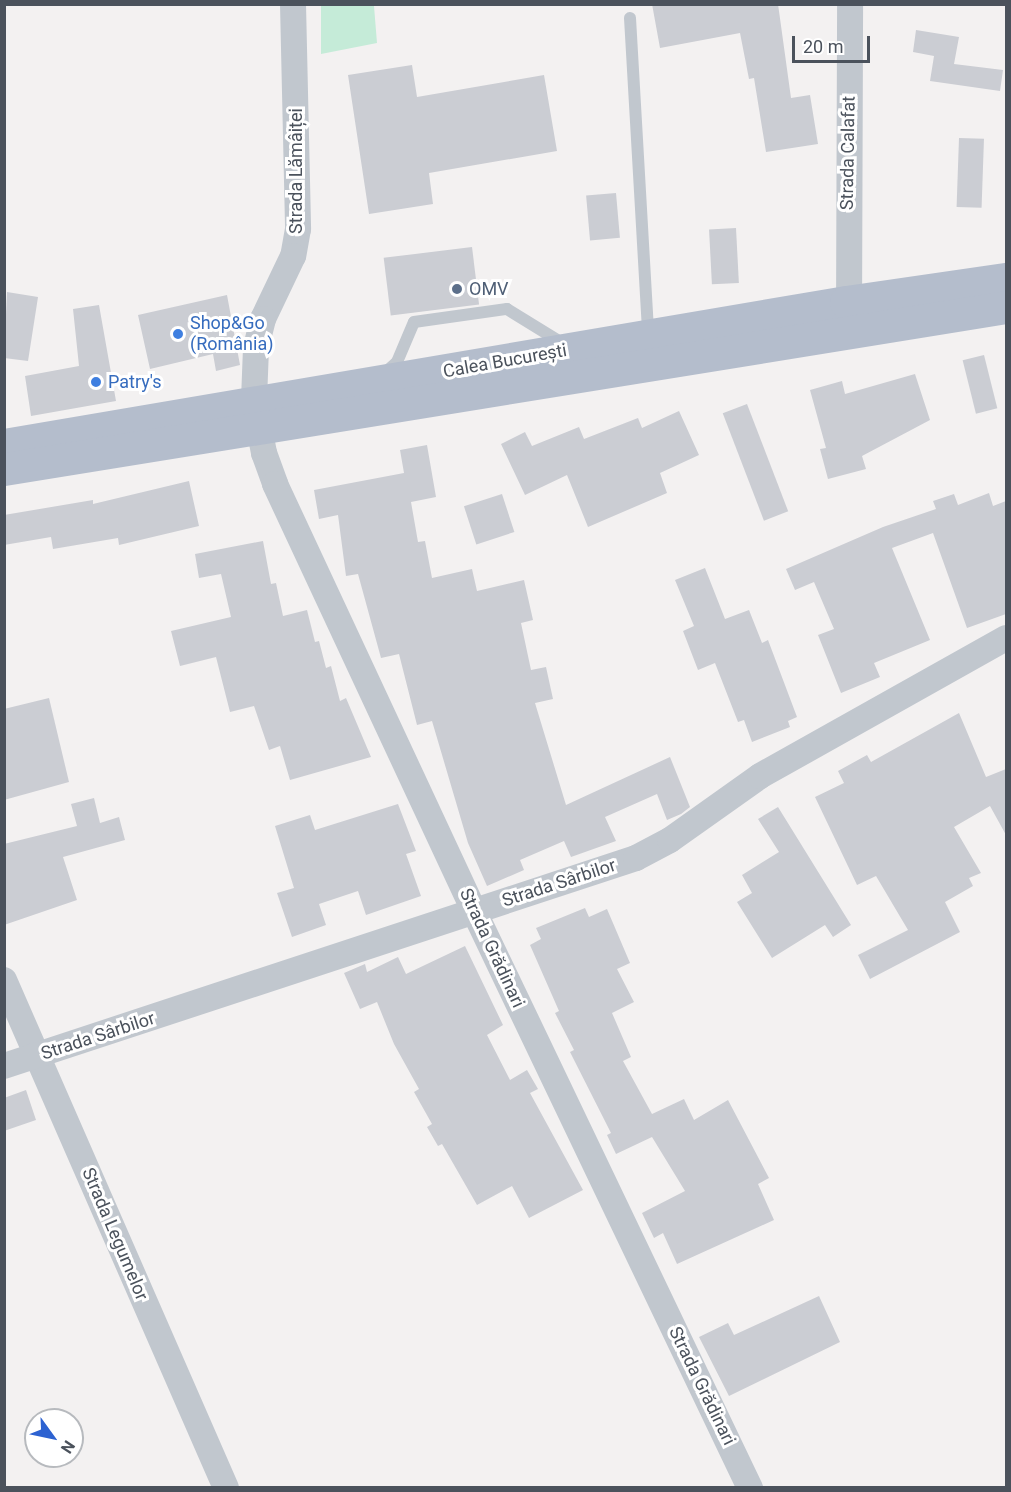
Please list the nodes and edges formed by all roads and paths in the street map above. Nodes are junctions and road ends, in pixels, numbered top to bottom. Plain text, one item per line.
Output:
1 (293, 4) edge
2 (850, 4) edge
3 (630, 18) dead end
4 (1006, 279) edge
5 (1006, 307) edge
6 (848, 316) junction
7 (648, 335) junction
8 (591, 345) junction
9 (375, 384) junction
10 (256, 413) junction
11 (4, 445) edge
12 (4, 469) edge
13 (1006, 638) edge
14 (474, 911) junction
15 (4, 980) edge
16 (40, 1055) junction
17 (4, 1066) edge
18 (226, 1488) edge
19 (750, 1488) edge

1 - 10 street, Strada Lămâiței
2 - 6 street, Strada Calafat
3 - 7 lane
4 - 6 main road, Calea București
5 - 6 main road, Calea București
6 - 7 main road, Calea București
6 - 10 main road, Calea București
7 - 8 main road, Calea București
8 - 9 main road, Calea București
8 - 9 lane
9 - 10 main road, Calea București
10 - 11 main road, Calea București
10 - 12 main road, Calea București
10 - 14 street, Strada Grădinari
13 - 14 street, Strada Sârbilor
14 - 16 street, Strada Sârbilor
14 - 19 street, Strada Grădinari
15 - 16 street, Strada Legumelor
16 - 17 street, Strada Sârbilor
16 - 18 street, Strada Legumelor

